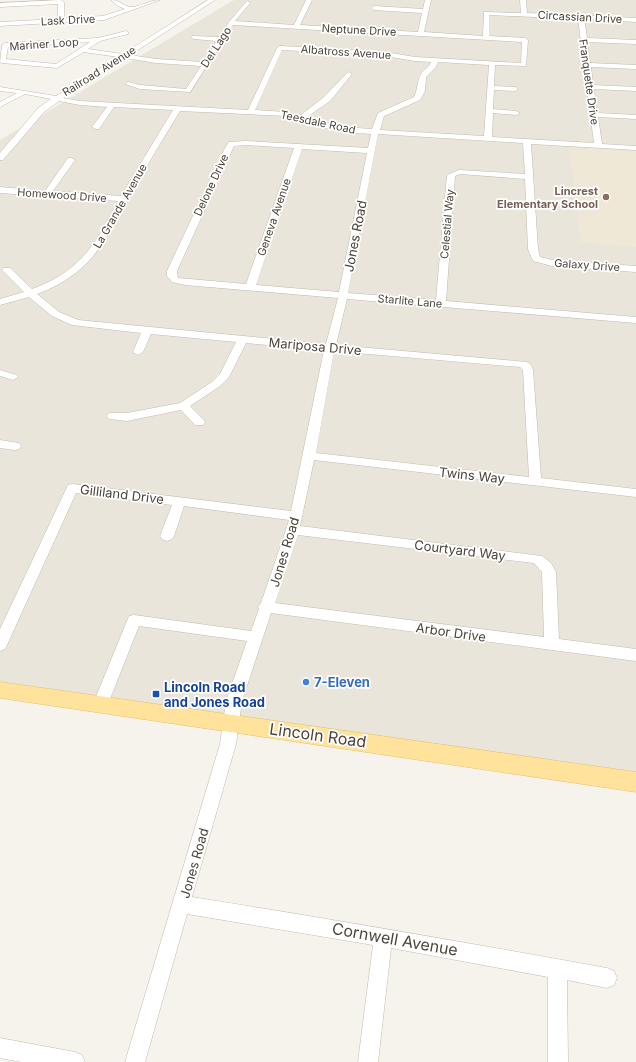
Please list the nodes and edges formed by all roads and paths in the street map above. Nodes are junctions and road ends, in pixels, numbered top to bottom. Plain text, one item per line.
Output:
1 (114, 0) edge
2 (158, 0) edge
3 (202, 0) edge
4 (211, 0) edge
5 (309, 0) edge
6 (428, 0) edge
7 (523, 0) edge
8 (247, 3) dead end
9 (0, 5) edge
10 (132, 8) junction
11 (374, 8) dead end
12 (426, 11) junction
13 (524, 15) junction
14 (581, 18) junction
15 (636, 20) edge
16 (61, 21) junction
17 (232, 23) junction
18 (0, 24) edge
19 (296, 27) junction
20 (360, 30) junction
21 (126, 33) dead end
22 (420, 34) junction
23 (194, 37) dead end
24 (486, 37) junction
25 (222, 38) junction
26 (358, 38) dead end
27 (98, 40) junction
28 (584, 40) junction
29 (636, 42) edge
30 (356, 44) dead end
31 (83, 50) junction
32 (354, 52) junction
33 (123, 56) junction
34 (1, 60) edge
35 (435, 60) junction
36 (492, 63) junction
37 (205, 64) junction
38 (587, 64) junction
39 (636, 67) edge
40 (348, 74) dead end
41 (128, 84) dead end
42 (590, 87) junction
43 (490, 88) junction
44 (0, 89) edge
45 (515, 89) dead end
46 (636, 89) edge
47 (24, 92) junction
48 (58, 98) junction
49 (112, 104) junction
50 (0, 105) edge
51 (178, 108) junction
52 (250, 112) junction
53 (489, 112) junction
54 (516, 113) dead end
55 (594, 114) junction
56 (302, 117) junction
57 (636, 117) edge
58 (96, 127) dead end
59 (375, 132) junction
60 (488, 139) junction
61 (527, 141) junction
62 (299, 146) junction
63 (598, 146) junction
64 (636, 148) edge
65 (371, 151) junction
66 (0, 158) edge
67 (71, 160) dead end
68 (529, 177) junction
69 (0, 190) edge
70 (48, 194) junction
71 (124, 199) junction
72 (636, 269) edge
73 (7, 270) dead end
74 (185, 282) joint
75 (250, 288) junction
76 (32, 293) junction
77 (343, 296) junction
78 (0, 302) edge
79 (441, 304) junction
80 (636, 320) edge
81 (147, 330) junction
82 (242, 340) junction
83 (330, 347) junction
84 (138, 352) dead end
85 (0, 373) edge
86 (14, 377) dead end
87 (183, 406) junction
88 (113, 416) dead end
89 (199, 422) dead end
90 (0, 444) edge
91 (14, 446) dead end
92 (309, 456) junction
93 (535, 482) junction
94 (636, 493) edge
95 (180, 501) junction
96 (296, 516) junction
97 (292, 530) junction
98 (167, 536) dead end
99 (265, 607) junction
100 (256, 637) junction
101 (0, 645) edge
102 (552, 645) junction
103 (636, 655) edge
104 (0, 690) edge
105 (101, 704) junction
106 (231, 722) junction
107 (636, 782) edge
108 (182, 904) junction
109 (383, 936) junction
110 (556, 968) junction
111 (607, 978) dead end
112 (0, 1048) edge
113 (75, 1062) edge
114 (135, 1062) edge
115 (368, 1062) edge
116 (558, 1062) edge

1 - 10 street
2 - 10 street, Lask Drive
3 - 4 street
4 - 33 street, Railroad Avenue
5 - 19 street
6 - 12 street
7 - 13 street
8 - 17 street, Del Lago
9 - 16 street
10 - 16 street, Lask Drive
11 - 12 street
12 - 22 street
13 - 14 street, Circassian Drive
13 - 24 street, Circassian Drive
14 - 15 street, Circassian Drive
14 - 28 street, Franquette Drive
16 - 18 street, Lask Drive
17 - 19 street, Neptune Drive
17 - 25 street, Del Lago
19 - 20 street, Neptune Drive
20 - 22 street, Neptune Drive
20 - 26 street
21 - 27 street, Mariner Loop
22 - 24 street, Neptune Drive
23 - 25 street
24 - 36 street, Neptune Drive
25 - 37 street, Del Lago
27 - 31 street, Mariner Loop
27 - 34 street, Mariner Loop
28 - 29 street
28 - 38 street, Franquette Drive
30 - 32 street
31 - 33 street
31 - 34 street, Mariner Loop
32 - 35 street, Albatross Avenue
32 - 52 street, Albatross Avenue
33 - 37 street
33 - 48 street, Railroad Avenue
35 - 36 street, Albatross Avenue
35 - 59 street, Jones Road
36 - 43 street
37 - 41 street, Del Lago
38 - 39 street
38 - 42 street, Franquette Drive
40 - 56 street
42 - 46 street
42 - 55 street, Franquette Drive
43 - 45 street
43 - 53 street
44 - 47 street, Teesdale Road
47 - 48 street, Teesdale Road
47 - 50 street
48 - 49 street, Teesdale Road
48 - 66 street, Railroad Avenue
49 - 51 street, Teesdale Road
49 - 58 street
51 - 52 street, Teesdale Road
51 - 71 street, La Grande Avenue
52 - 56 street, Teesdale Road
53 - 54 street
53 - 60 street
55 - 57 street
55 - 63 street, Franquette Drive
56 - 59 street, Teesdale Road
59 - 60 street, Teesdale Road
59 - 65 street, Jones Road
60 - 61 street, Teesdale Road
61 - 63 street, Teesdale Road
61 - 68 street, Galaxy Drive
62 - 65 street, Delone Drive
62 - 74 street, Delone Drive
62 - 75 street, Geneva Avenue
63 - 64 street, Teesdale Road
65 - 77 street, Jones Road
67 - 70 street
68 - 72 street, Galaxy Drive
68 - 79 street, Celestial Way
69 - 70 street, Homewood Drive
70 - 71 street, Homewood Drive
71 - 76 street, La Grande Avenue
73 - 76 street, Mariposa Drive
74 - 75 street, Starlite Lane
75 - 77 street, Starlite Lane
76 - 78 street, La Grande Avenue
76 - 81 street, Mariposa Drive
77 - 79 street, Starlite Lane
77 - 83 street, Jones Road
79 - 80 street, Starlite Lane
81 - 82 street, Mariposa Drive
81 - 84 street
82 - 83 street, Mariposa Drive
82 - 87 street
83 - 92 street, Jones Road
83 - 93 street, Mariposa Drive
85 - 86 street
87 - 88 street
87 - 89 street
90 - 91 street
92 - 93 street, Twins Way
92 - 96 street, Jones Road
93 - 94 street, Twins Way
95 - 96 street, Gilliland Drive
95 - 98 street
95 - 101 street, Gilliland Drive
96 - 97 street, Jones Road
97 - 99 street, Jones Road
97 - 102 street, Courtyard Way
99 - 100 street, Jones Road
99 - 102 street, Arbor Drive
100 - 105 street
100 - 106 street, Jones Road
102 - 103 street, Arbor Drive
104 - 105 main road, Lincoln Road
105 - 106 main road, Lincoln Road
106 - 107 main road, Lincoln Road
106 - 108 street, Jones Road
108 - 109 street, Cornwell Avenue
108 - 114 street, Jones Road
109 - 110 street, Cornwell Avenue
109 - 115 street
110 - 111 street, Cornwell Avenue
110 - 116 street
112 - 113 street

